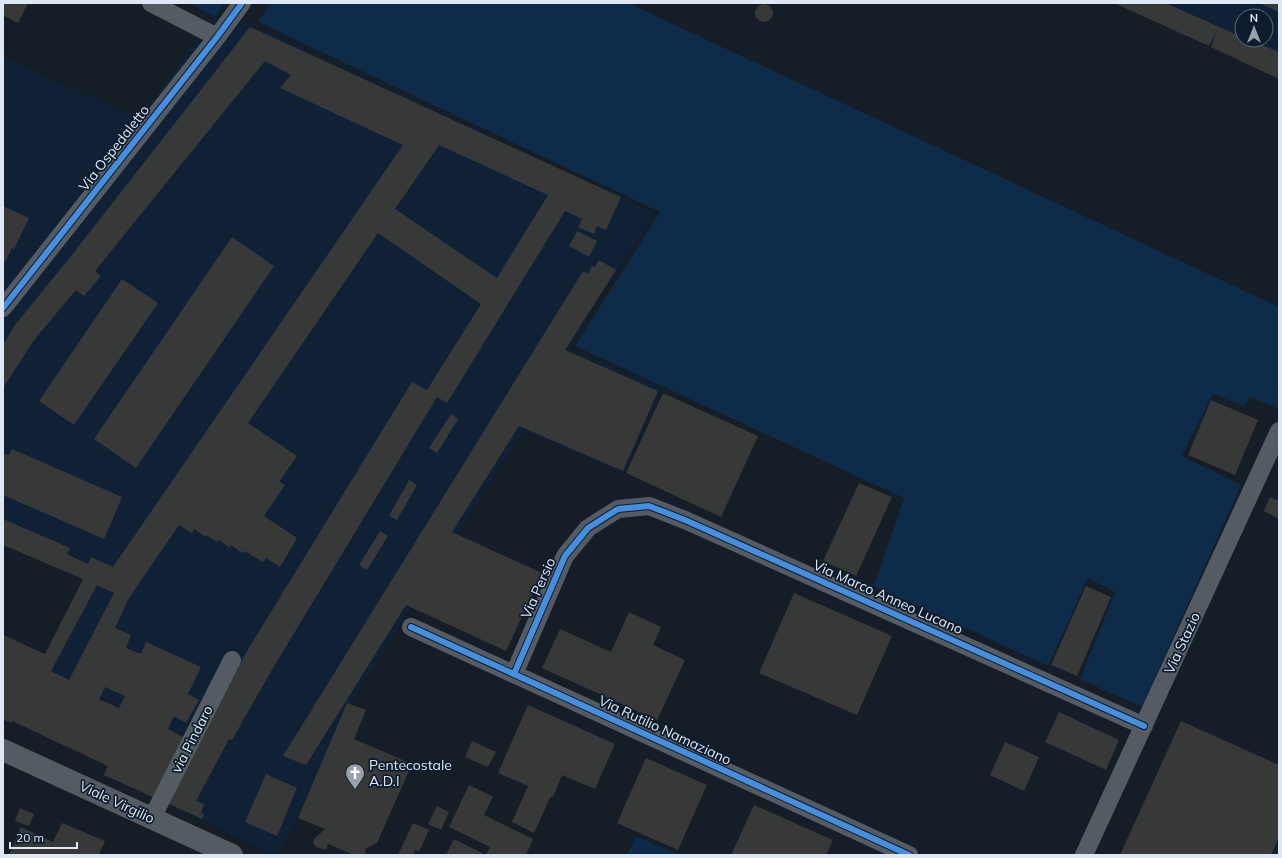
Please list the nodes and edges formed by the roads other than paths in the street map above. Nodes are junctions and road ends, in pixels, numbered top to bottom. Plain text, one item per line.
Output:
1 (151, 3) edge
2 (242, 3) edge
3 (217, 37) junction
4 (3, 308) edge
5 (1279, 431) edge
6 (618, 509) joint
7 (412, 627) dead end
8 (232, 660) dead end
9 (514, 674) junction
10 (1144, 726) junction
11 (3, 750) edge
12 (152, 818) junction
13 (232, 855) edge
14 (909, 855) edge
15 (1084, 855) edge

1 - 3 street
2 - 3 street, Via Ospedaletto
3 - 4 street, Via Ospedaletto
5 - 10 street, Via Stazio
6 - 9 street, Via Persio
6 - 10 street, Via Marco Anneo Lucano
7 - 9 street, Via Rutilio Namaziano
8 - 12 street, via Pindaro
9 - 14 street, Via Rutilio Namaziano
10 - 15 street, Via Stazio
11 - 12 street, Viale Virgilio
12 - 13 street, Viale Virgilio

